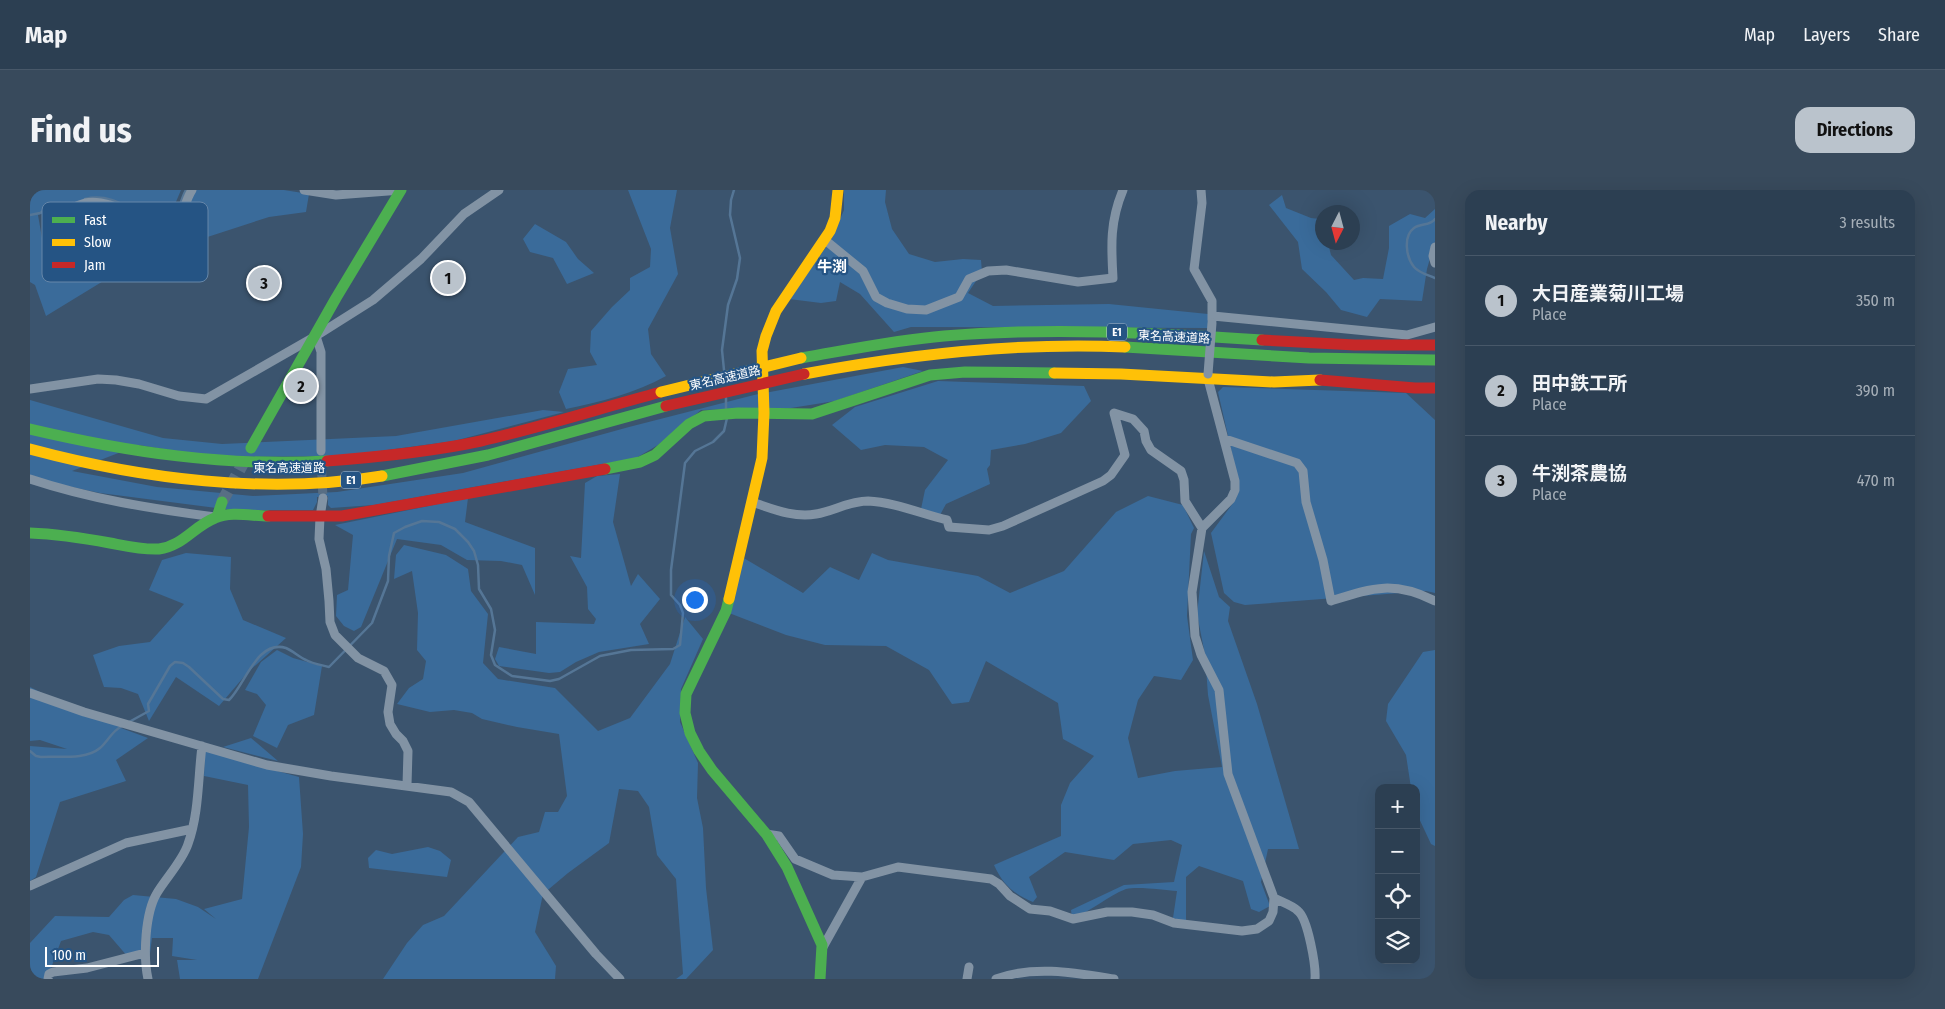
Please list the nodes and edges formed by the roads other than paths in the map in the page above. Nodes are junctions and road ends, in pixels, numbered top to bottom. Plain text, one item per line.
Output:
1 (192, 190) edge
2 (304, 190) edge
3 (401, 190) edge
4 (498, 190) edge
5 (838, 190) edge
6 (1123, 190) edge
7 (1201, 190) edge
8 (187, 202) edge
9 (825, 240) junction
10 (1435, 247) edge
11 (1435, 263) edge
12 (1212, 319) junction
13 (1435, 326) edge
14 (316, 336) junction
15 (1435, 345) edge
16 (1435, 360) edge
17 (1208, 376) junction
18 (1435, 388) edge
19 (30, 389) edge
20 (764, 413) junction
21 (30, 429) edge
22 (1225, 439) junction
23 (252, 448) tunnel mouth
24 (30, 449) edge
25 (321, 451) tunnel mouth
26 (30, 479) edge
27 (323, 498) tunnel mouth
28 (222, 502) tunnel mouth
29 (752, 502) junction
30 (217, 517) junction
31 (320, 517) junction
32 (1202, 528) junction
33 (30, 533) edge
34 (1435, 600) edge
35 (30, 693) edge
36 (202, 746) junction
37 (407, 786) junction
38 (192, 829) junction
39 (766, 834) junction
40 (862, 877) junction
41 (30, 886) edge
42 (1274, 898) junction
43 (823, 947) junction
44 (145, 953) junction
45 (970, 967) dead end
46 (48, 979) edge
47 (148, 979) edge
48 (620, 979) edge
49 (820, 979) edge
50 (967, 979) edge
51 (996, 979) edge
52 (1114, 979) edge
53 (1315, 979) edge

1 - 8 street
2 - 3 street
3 - 14 main road
4 - 14 street
5 - 9 main road
6 - 9 street
7 - 12 street
9 - 20 main road
10 - 11 street
12 - 13 street
12 - 17 street, bridge
14 - 19 street
14 - 23 main road
14 - 25 street
15 - 21 main road, 東名高速道路 / E1, bridge
16 - 24 main road, 東名高速道路 / E1, bridge
17 - 18 main road
17 - 20 main road
17 - 22 street
20 - 29 main road
20 - 31 main road
22 - 32 street
22 - 34 street
26 - 30 street
27 - 31 street
28 - 30 main road
29 - 32 street
29 - 39 main road
30 - 31 main road
30 - 33 main road
31 - 37 street
32 - 42 street
35 - 36 street
36 - 37 street
36 - 38 street
37 - 48 street
38 - 41 street
38 - 44 street
39 - 40 street
39 - 43 main road
40 - 42 street
40 - 43 street
42 - 53 street
43 - 49 main road
44 - 46 street
44 - 47 street
45 - 50 street
51 - 52 street

